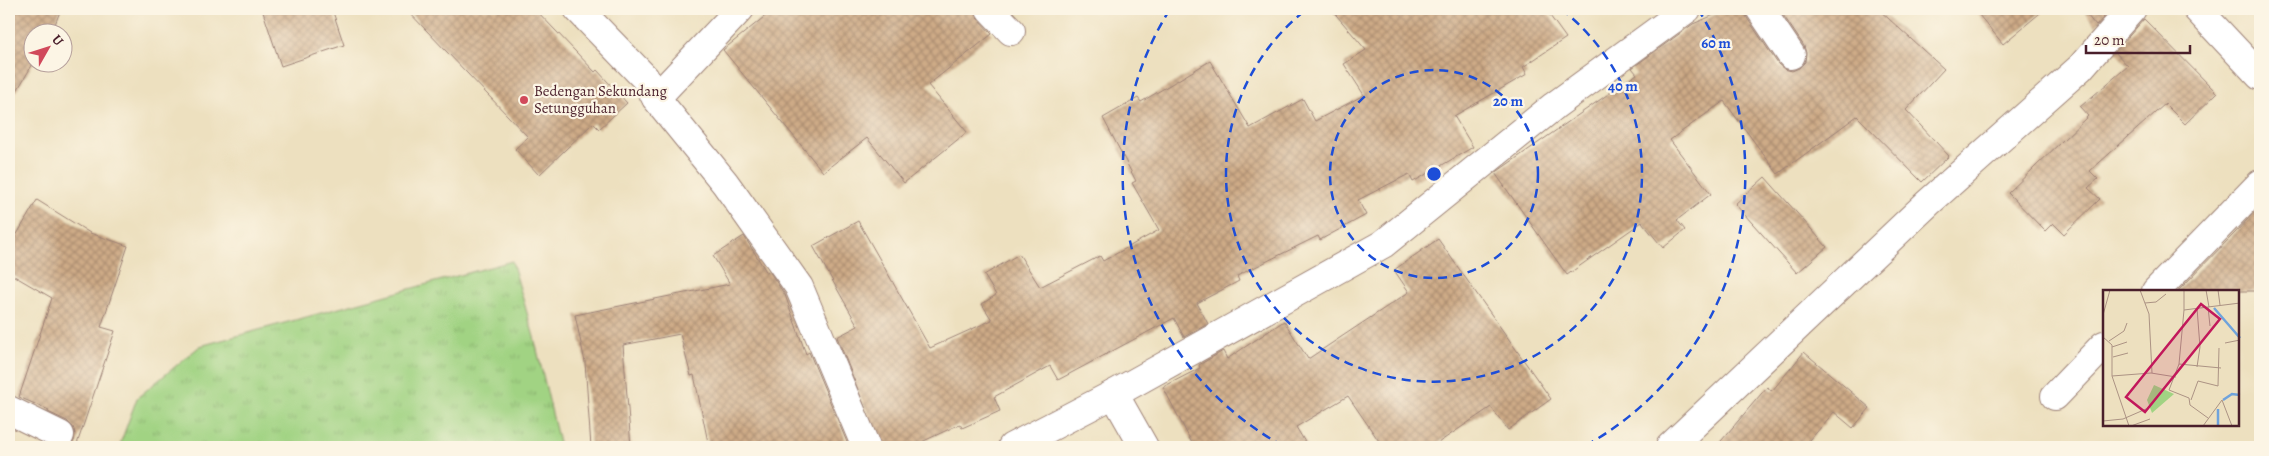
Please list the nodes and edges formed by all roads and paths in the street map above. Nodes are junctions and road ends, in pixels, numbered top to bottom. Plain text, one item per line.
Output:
1 (578, 9) edge
2 (740, 9) edge
3 (990, 9) edge
4 (1687, 9) edge
5 (1760, 9) edge
6 (2132, 9) edge
7 (2197, 9) edge
8 (1011, 31) dead end
9 (1791, 55) dead end
10 (2260, 76) edge
11 (656, 98) junction
12 (2260, 184) edge
13 (2157, 290) edge
14 (2103, 346) edge
15 (1114, 394) junction
16 (2055, 396) dead end
17 (9, 410) edge
18 (60, 435) dead end
19 (866, 447) edge
20 (1012, 447) edge
21 (1144, 447) edge
22 (1670, 447) edge

1 - 11 street
2 - 11 street
3 - 8 street
4 - 15 street
5 - 9 street
6 - 22 street
7 - 10 street
11 - 19 street
12 - 13 street
14 - 16 street
15 - 20 street
15 - 21 street
17 - 18 street

